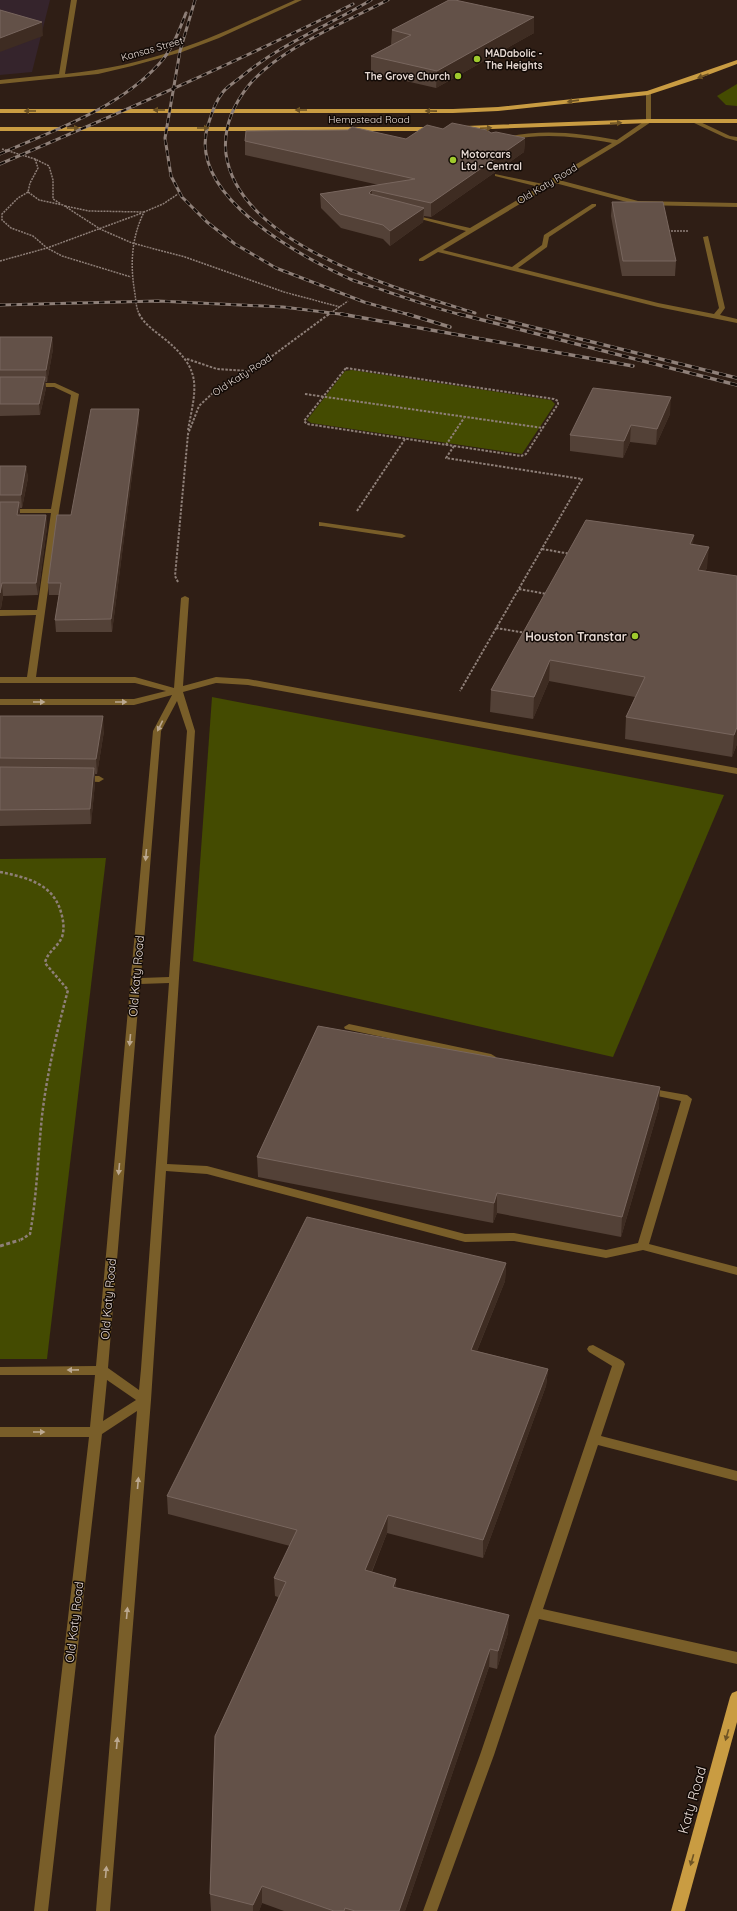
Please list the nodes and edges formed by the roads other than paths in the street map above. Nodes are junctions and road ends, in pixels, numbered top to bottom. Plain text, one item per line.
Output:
1 (74, 0) edge
2 (299, 0) edge
3 (737, 62) edge
4 (62, 76) junction
5 (0, 82) edge
6 (648, 93) junction
7 (0, 111) edge
8 (649, 121) junction
9 (694, 121) junction
10 (736, 122) edge
11 (0, 129) edge
12 (439, 129) edge
13 (454, 129) edge
14 (737, 139) edge
15 (618, 142) junction
16 (491, 143) edge
17 (497, 175) edge
18 (552, 180) junction
19 (543, 186) junction
20 (594, 205) dead end
21 (737, 205) edge
22 (401, 213) edge
23 (471, 230) junction
24 (706, 237) dead end
25 (438, 250) junction
26 (421, 260) dead end
27 (513, 269) junction
28 (715, 317) junction
29 (737, 321) edge
30 (24, 385) edge
31 (0, 511) edge
32 (55, 511) junction
33 (322, 524) dead end
34 (402, 536) dead end
35 (185, 598) dead end
36 (0, 612) edge
37 (40, 612) junction
38 (0, 680) edge
39 (31, 680) junction
40 (178, 691) junction
41 (0, 702) edge
42 (737, 772) edge
43 (76, 779) edge
44 (98, 779) dead end
45 (174, 980) junction
46 (135, 981) junction
47 (349, 1027) dead end
48 (502, 1060) edge
49 (638, 1089) edge
50 (161, 1167) junction
51 (642, 1246) junction
52 (737, 1271) edge
53 (593, 1349) dead end
54 (101, 1370) junction
55 (0, 1371) edge
56 (144, 1400) junction
57 (0, 1432) edge
58 (96, 1432) junction
59 (594, 1440) junction
60 (737, 1476) edge
61 (536, 1614) junction
62 (737, 1658) edge
63 (737, 1697) edge
64 (41, 1911) edge
65 (103, 1911) edge
66 (430, 1911) edge
67 (678, 1911) edge

1 - 4 street
2 - 4 street, Kansas Street
3 -> 6 main road, Hempstead Road
4 - 5 street, Kansas Street
6 -> 7 main road, Hempstead Road
6 - 8 street
8 - 9 main road
13 -> 8 main road
8 - 15 street, Old Katy Road
9 - 10 main road
9 - 14 street
11 -> 12 main road, Hempstead Road
15 - 16 street
15 - 18 street, Old Katy Road
17 - 19 street
18 - 19 street, Old Katy Road
18 - 21 street
19 - 23 street, Old Katy Road
20 - 27 street
22 - 23 street
23 - 25 street, Old Katy Road
24 - 28 street
25 - 26 street, Old Katy Road
25 - 27 street
27 - 28 street
28 - 29 street
30 - 32 street
31 - 32 street
32 - 37 street
33 - 34 street
35 - 40 street, Old Katy Road
36 - 37 street
37 - 39 street
38 - 39 street
39 - 40 street
41 -> 40 street
40 - 42 street
40 - 45 street, Old Katy Road
40 -> 46 street, Old Katy Road
43 - 44 street
45 - 46 street
45 - 50 street, Old Katy Road
46 -> 54 street, Old Katy Road
47 - 48 street
49 - 51 street
50 - 51 street
50 - 56 street, Old Katy Road
51 - 52 street
53 - 59 street
54 -> 55 street
54 - 56 street
54 - 58 street, Old Katy Road
56 - 58 street
65 -> 56 street, Old Katy Road
57 -> 58 street
58 - 64 street, Old Katy Road
59 - 60 street
59 - 61 street
61 - 62 street
61 - 66 street
63 -> 67 main road, Katy Road

